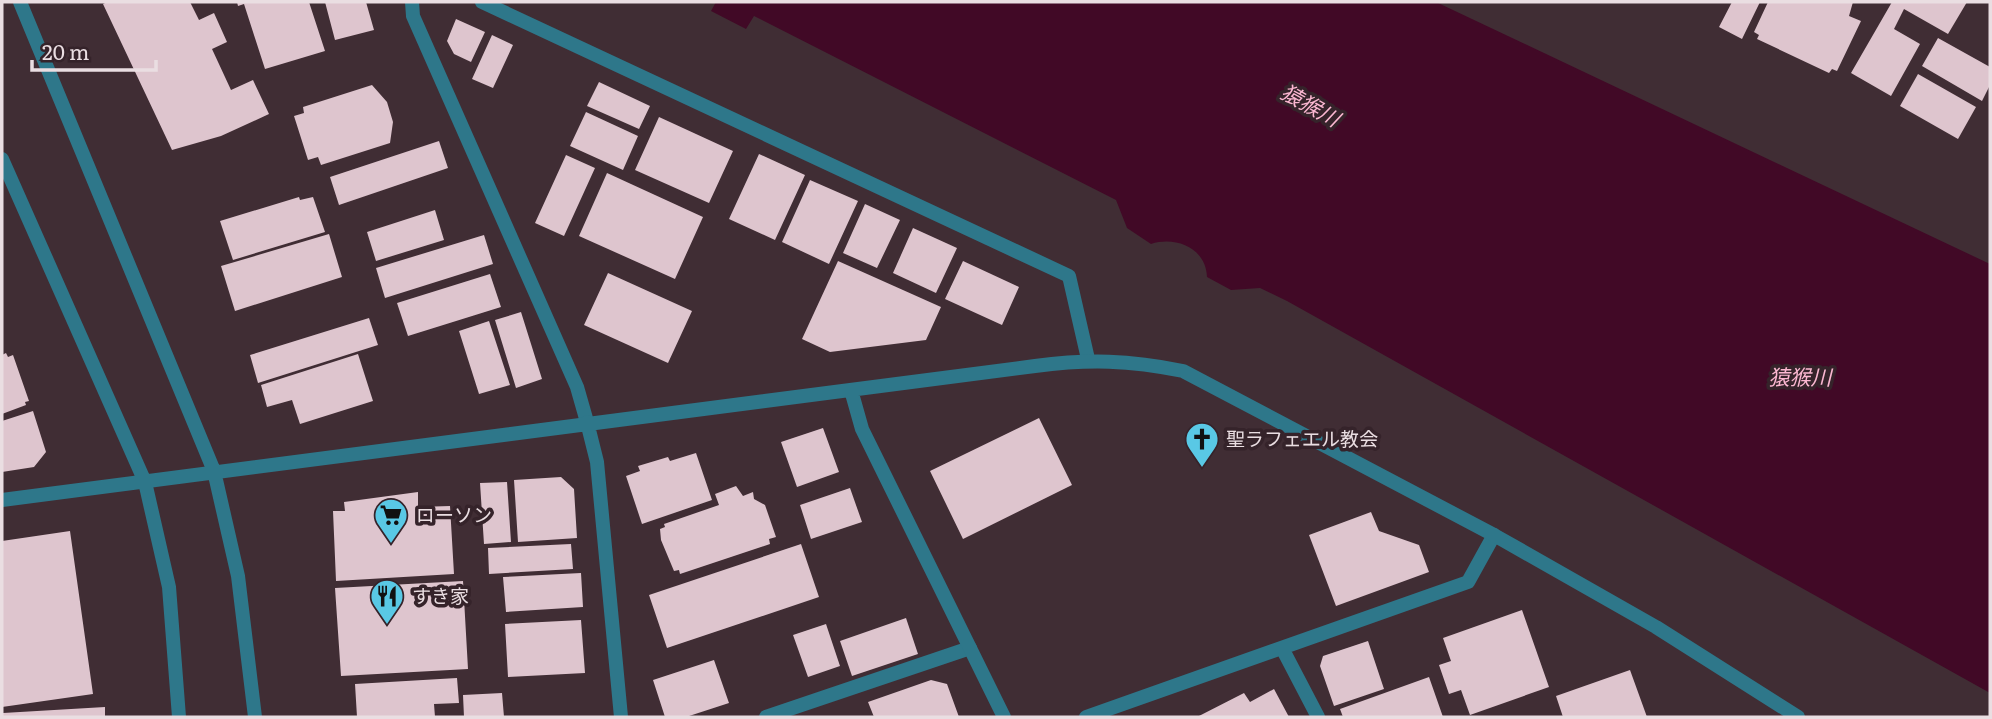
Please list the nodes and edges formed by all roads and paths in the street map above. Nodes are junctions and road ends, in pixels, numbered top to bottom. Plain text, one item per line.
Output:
1 (20, 2) edge
2 (412, 2) edge
3 (482, 2) edge
4 (2, 159) edge
5 (1088, 359) junction
6 (851, 390) junction
7 (587, 422) junction
8 (214, 471) junction
9 (145, 482) junction
10 (2, 500) edge
11 (1494, 535) junction
12 (970, 648) junction
13 (1283, 648) junction
14 (179, 717) edge
15 (255, 717) edge
16 (621, 717) edge
17 (766, 717) edge
18 (1004, 717) edge
19 (1086, 717) edge
20 (1318, 717) edge
21 (1798, 717) edge

1 - 8 street
2 - 7 street
3 - 5 street
4 - 9 street
5 - 6 street
5 - 11 street
6 - 7 street
6 - 12 street
7 - 8 street
7 - 16 street
8 - 9 street
8 - 15 street
9 - 10 street
9 - 14 street
11 - 13 street
11 - 21 street
12 - 17 street
12 - 18 street
13 - 19 street
13 - 20 street

